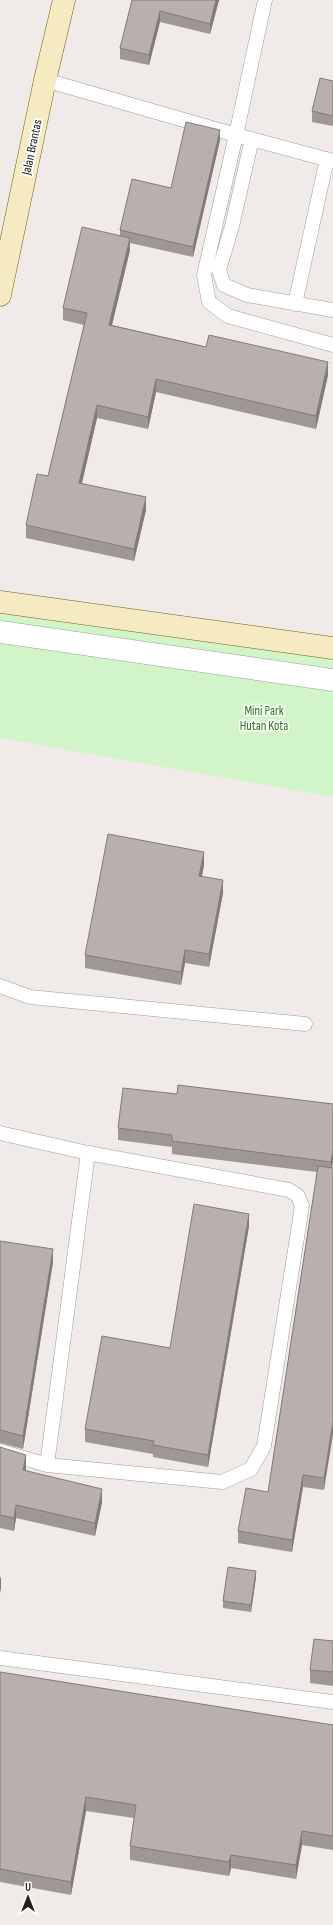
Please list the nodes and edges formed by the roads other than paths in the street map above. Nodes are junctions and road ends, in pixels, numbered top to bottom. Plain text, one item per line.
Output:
1 (64, 0) edge
2 (264, 0) edge
3 (45, 80) junction
4 (236, 135) junction
5 (252, 139) junction
6 (330, 160) edge
7 (216, 224) junction
8 (232, 226) junction
9 (0, 295) edge
10 (295, 304) junction
11 (333, 310) edge
12 (333, 345) edge
13 (0, 602) edge
14 (0, 632) edge
15 (333, 648) edge
16 (333, 680) edge
17 (0, 986) edge
18 (305, 1024) dead end
19 (0, 1133) edge
20 (88, 1153) junction
21 (0, 1450) edge
22 (47, 1465) junction
23 (0, 1658) edge
24 (333, 1702) edge

1 - 3 main road, Jalan Brantas
2 - 4 lane
3 - 4 lane
3 - 9 main road, Jalan Brantas
4 - 5 lane
4 - 7 lane
5 - 6 lane
5 - 8 lane
6 - 10 lane
7 - 8 lane
7 - 12 lane
8 - 10 lane
10 - 11 lane
13 - 15 main road
14 - 16 street
17 - 18 lane
19 - 20 lane
20 - 22 lane
20 - 22 lane
21 - 22 lane
23 - 24 lane

